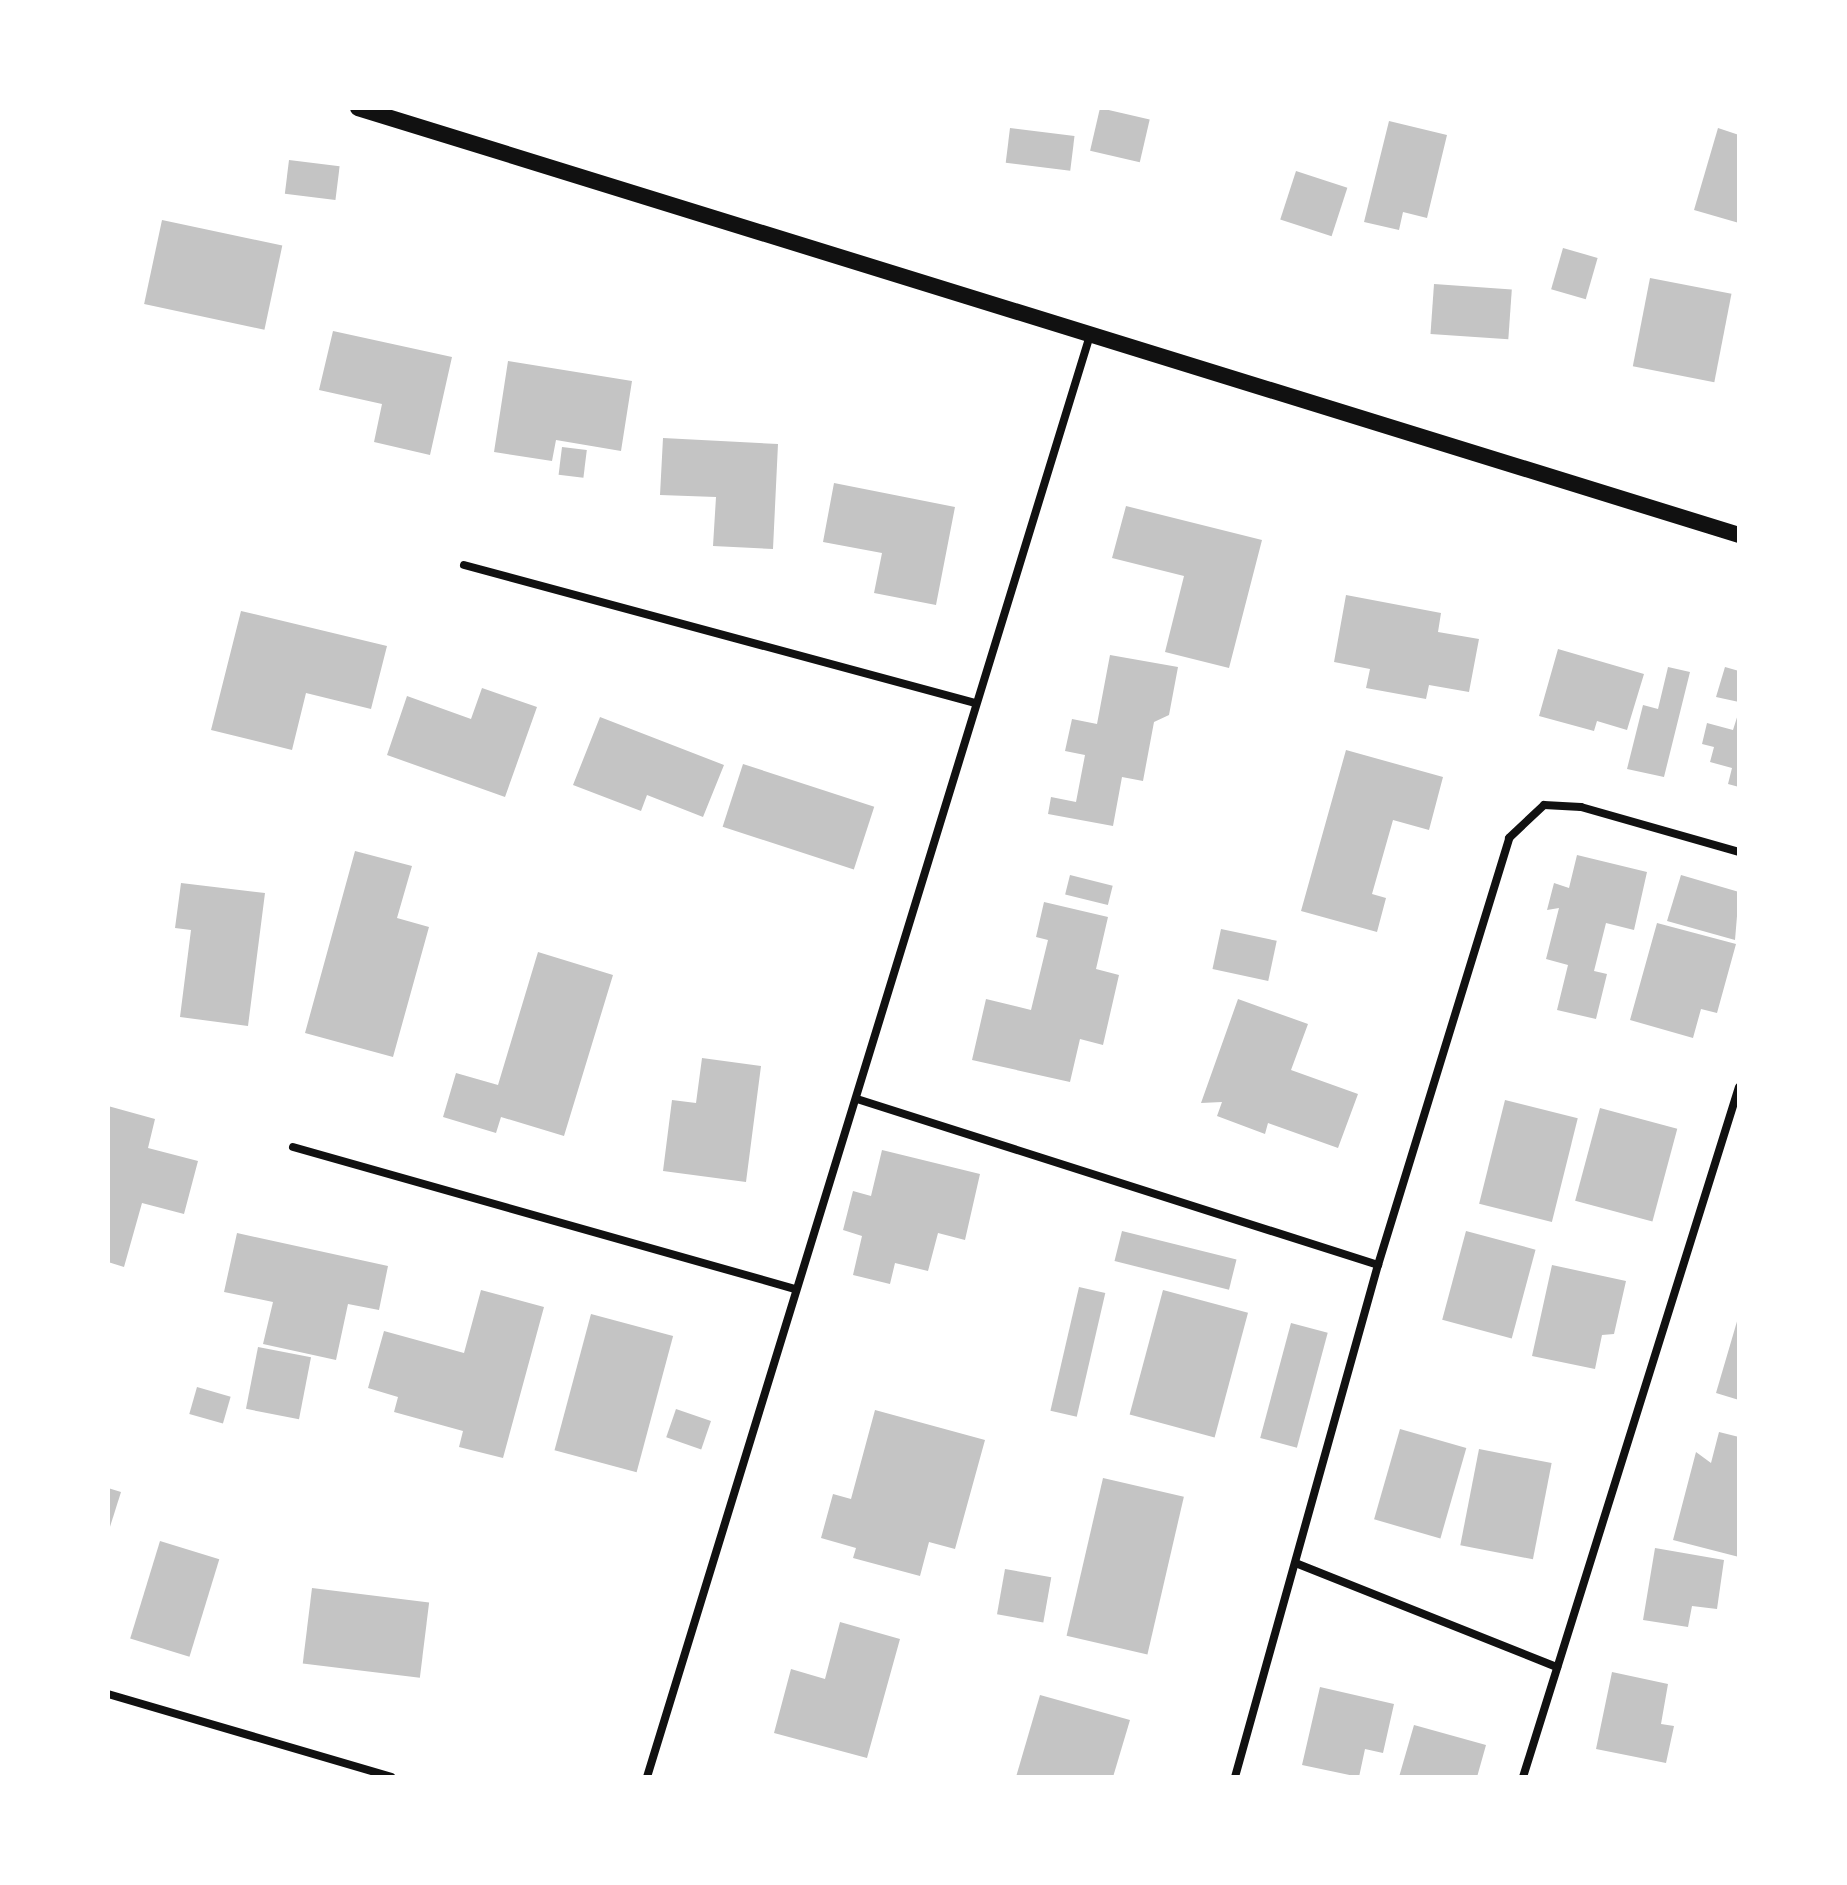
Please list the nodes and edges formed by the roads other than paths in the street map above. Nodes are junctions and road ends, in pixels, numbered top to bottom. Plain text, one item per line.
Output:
1 (358, 108) edge
2 (1091, 334) junction
3 (1739, 535) edge
4 (464, 565) dead end
5 (975, 703) junction
6 (1739, 852) edge
7 (1739, 1087) edge
8 (857, 1099) junction
9 (293, 1147) dead end
10 (1378, 1265) junction
11 (795, 1289) junction
12 (1298, 1564) junction
13 (1557, 1667) junction
14 (108, 1694) edge
15 (391, 1777) edge
16 (647, 1777) edge
17 (1235, 1777) edge
18 (1523, 1777) edge

1 - 2 main road
2 - 3 main road
2 - 5 street
4 - 5 street
5 - 8 street
6 - 10 street
7 - 13 street
8 - 10 street
8 - 11 street
9 - 11 street
10 - 12 street
11 - 16 street
12 - 13 street
12 - 17 street
13 - 18 street
14 - 15 street

